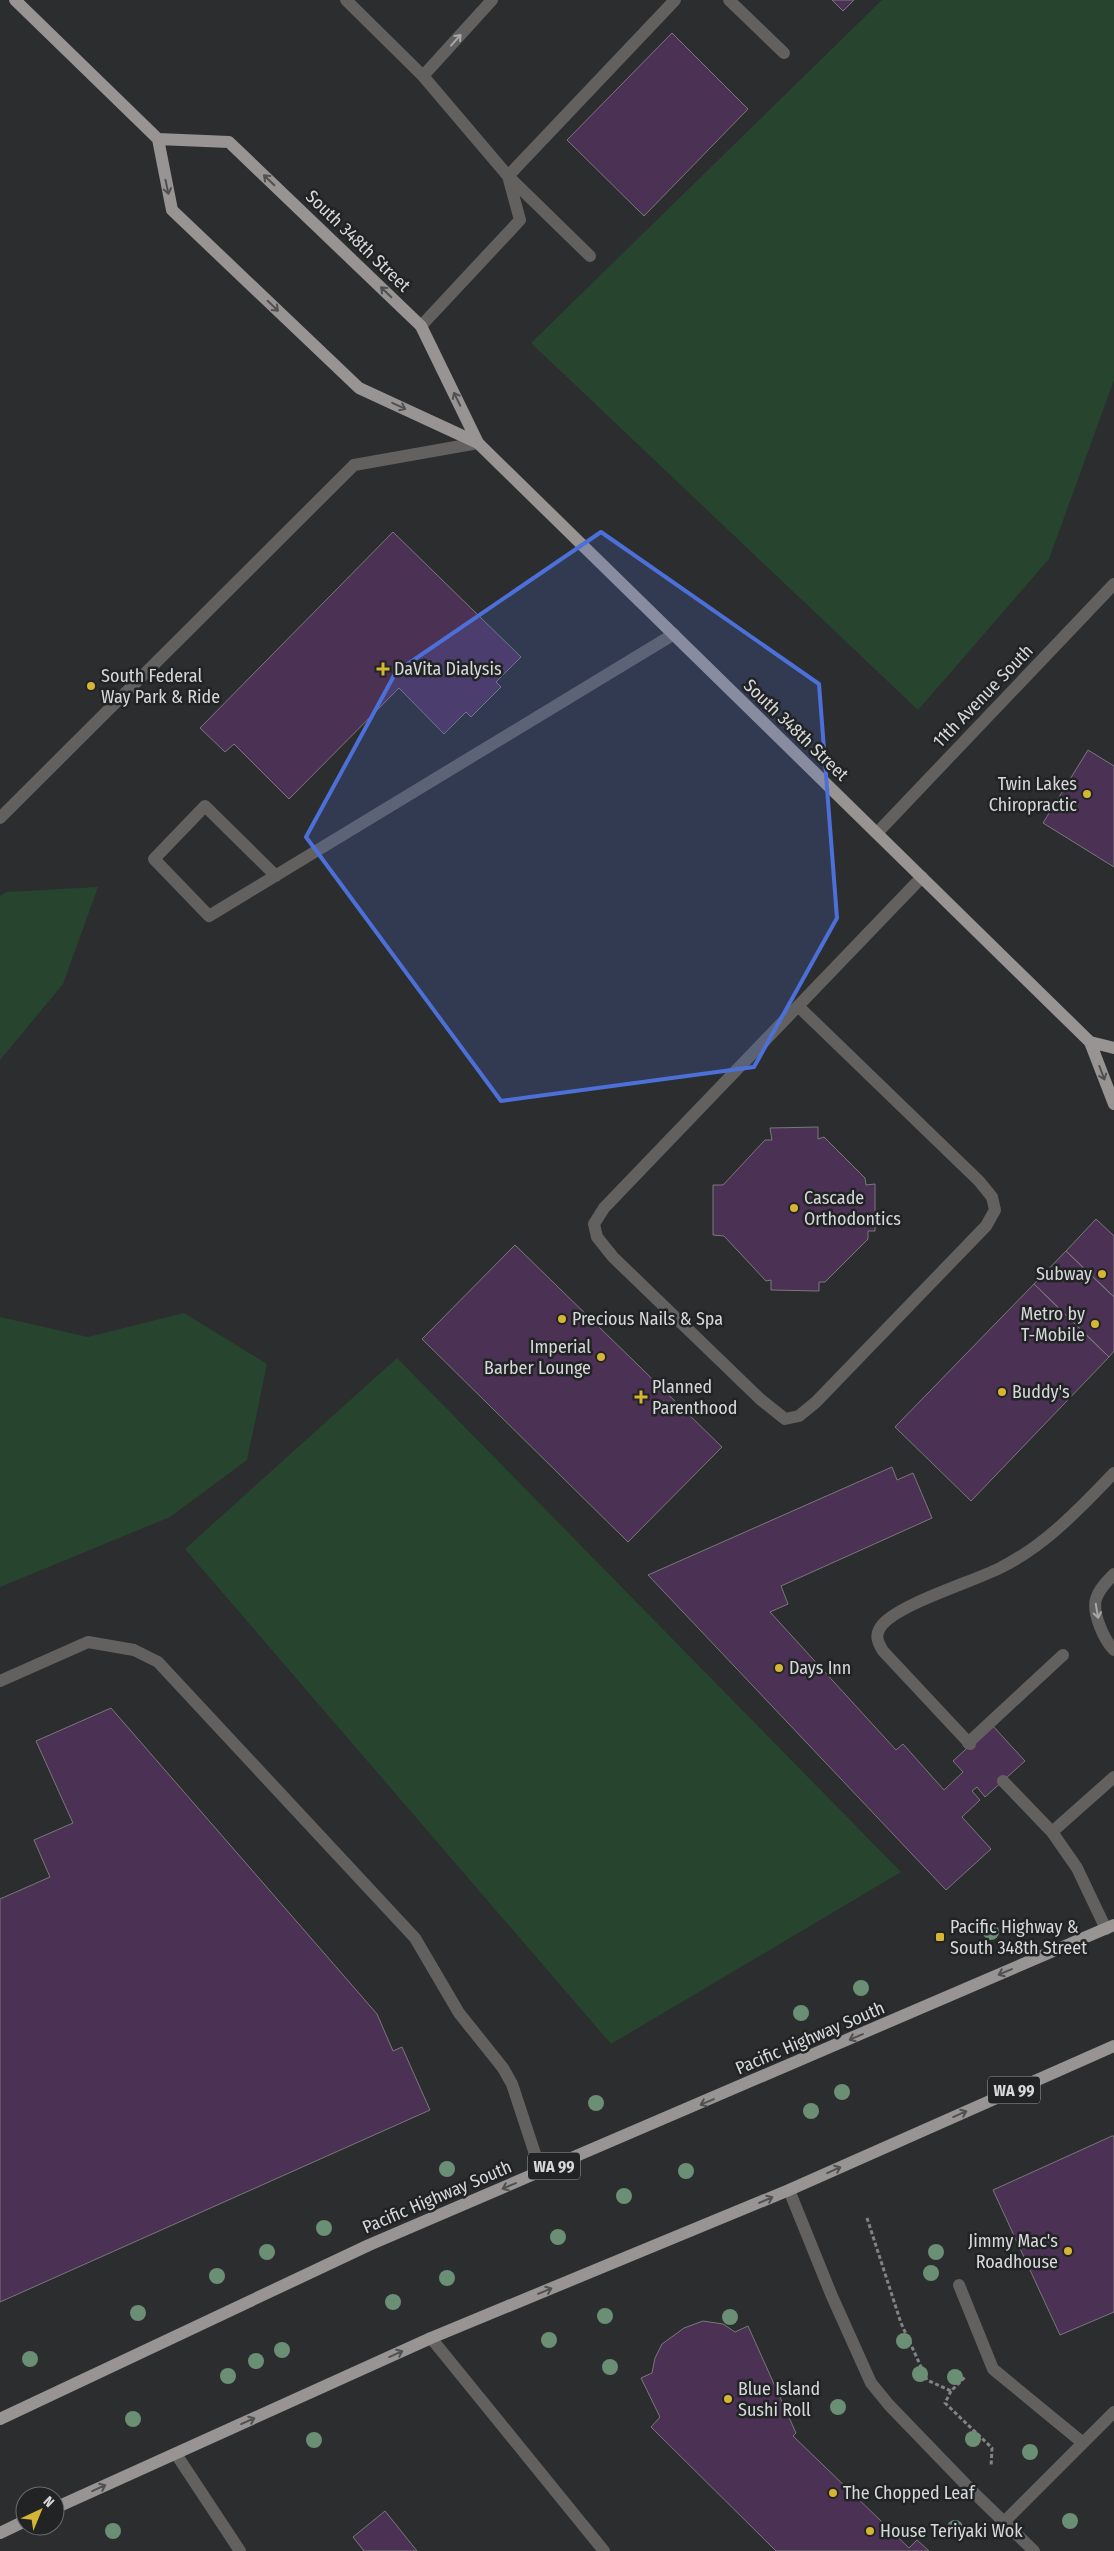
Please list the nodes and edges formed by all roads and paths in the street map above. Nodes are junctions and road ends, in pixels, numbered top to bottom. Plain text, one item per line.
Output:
1 (15, 0) edge
2 (346, 0) edge
3 (492, 0) edge
4 (675, 0) edge
5 (729, 0) edge
6 (784, 52) dead end
7 (423, 76) junction
8 (158, 139) junction
9 (508, 176) junction
10 (590, 256) dead end
11 (422, 326) junction
12 (478, 443) junction
13 (1114, 584) edge
14 (674, 634) junction
15 (2, 811) edge
16 (877, 833) junction
17 (276, 876) junction
18 (922, 877) junction
19 (799, 1007) junction
20 (1090, 1042) junction
21 (1114, 1048) edge
22 (1114, 1104) edge
23 (1114, 1473) edge
24 (1114, 1574) edge
25 (1114, 1650) edge
26 (1063, 1655) dead end
27 (0, 1681) edge
28 (1114, 1777) edge
29 (1003, 1781) dead end
30 (1052, 1832) junction
31 (1110, 1927) edge
32 (1114, 2046) edge
33 (541, 2172) junction
34 (790, 2190) junction
35 (867, 2218) dead end
36 (959, 2286) dead end
37 (431, 2338) junction
38 (970, 2372) dead end
39 (1114, 2412) edge
40 (0, 2419) edge
41 (1083, 2443) junction
42 (176, 2454) junction
43 (65, 2504) edge
44 (1004, 2522) junction
45 (15, 2525) edge
46 (0, 2532) edge
47 (240, 2551) edge
48 (604, 2551) edge
49 (1034, 2551) edge

1 - 8 main road
2 - 7 lane
7 -> 3 lane
4 - 9 lane
5 - 6 lane
7 - 9 lane
11 -> 8 main road, South 348th Street
8 -> 12 main road, South 348th Street
9 - 10 lane
9 - 11 lane
12 -> 11 main road, South 348th Street
12 - 14 main road, South 348th Street
12 - 15 lane
13 - 16 lane, 11th Avenue South
14 - 16 main road, South 348th Street
14 - 17 lane
16 - 18 main road, South 348th Street
17 - 17 lane
18 - 19 lane
18 - 20 main road, South 348th Street
19 - 19 lane
20 - 21 main road
20 -> 22 main road, South 348th Street
23 - 26 lane
24 -> 25 lane
27 - 33 lane
28 - 30 lane
29 - 30 lane
30 - 31 lane
31 -> 33 main road, Pacific Highway South / WA 99
34 -> 32 main road, WA 99
33 -> 40 main road, Pacific Highway South / WA 99
37 -> 34 main road, WA 99
34 - 44 lane
35 - 38 path
36 - 41 lane
42 -> 37 main road, WA 99
37 - 48 lane
39 - 41 lane
41 - 44 lane
43 -> 42 main road, WA 99
42 - 47 lane
44 - 49 lane
45 - 46 main road

